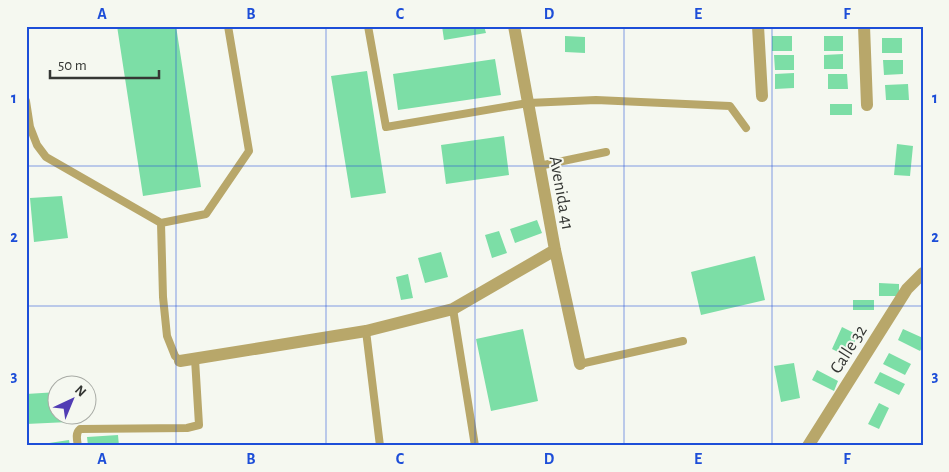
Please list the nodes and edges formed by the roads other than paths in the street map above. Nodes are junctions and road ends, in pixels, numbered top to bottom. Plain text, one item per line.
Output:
1 (228, 26) edge
2 (368, 26) edge
3 (514, 26) edge
4 (758, 26) edge
5 (864, 26) edge
6 (762, 96) dead end
7 (26, 101) edge
8 (528, 103) junction
9 (867, 105) dead end
10 (746, 128) dead end
11 (606, 152) dead end
12 (539, 166) junction
13 (161, 223) junction
14 (554, 250) junction
15 (923, 273) edge
16 (453, 309) junction
17 (366, 331) junction
18 (683, 341) dead end
19 (195, 359) junction
20 (180, 361) joint
21 (580, 364) joint
22 (78, 446) edge
23 (380, 446) edge
24 (475, 446) edge
25 (808, 446) edge

1 - 13 lane
2 - 8 lane
3 - 8 street, Avenida 41
4 - 6 street
5 - 9 street
7 - 13 lane
8 - 10 lane
8 - 12 street, Avenida 41
11 - 12 lane
12 - 14 street, Avenida 41
13 - 20 lane
14 - 16 street
14 - 21 street, Avenida 41
15 - 25 street, Calle 32
16 - 17 street
16 - 24 lane
17 - 19 street
17 - 23 lane
18 - 21 lane
19 - 20 street
19 - 22 lane

